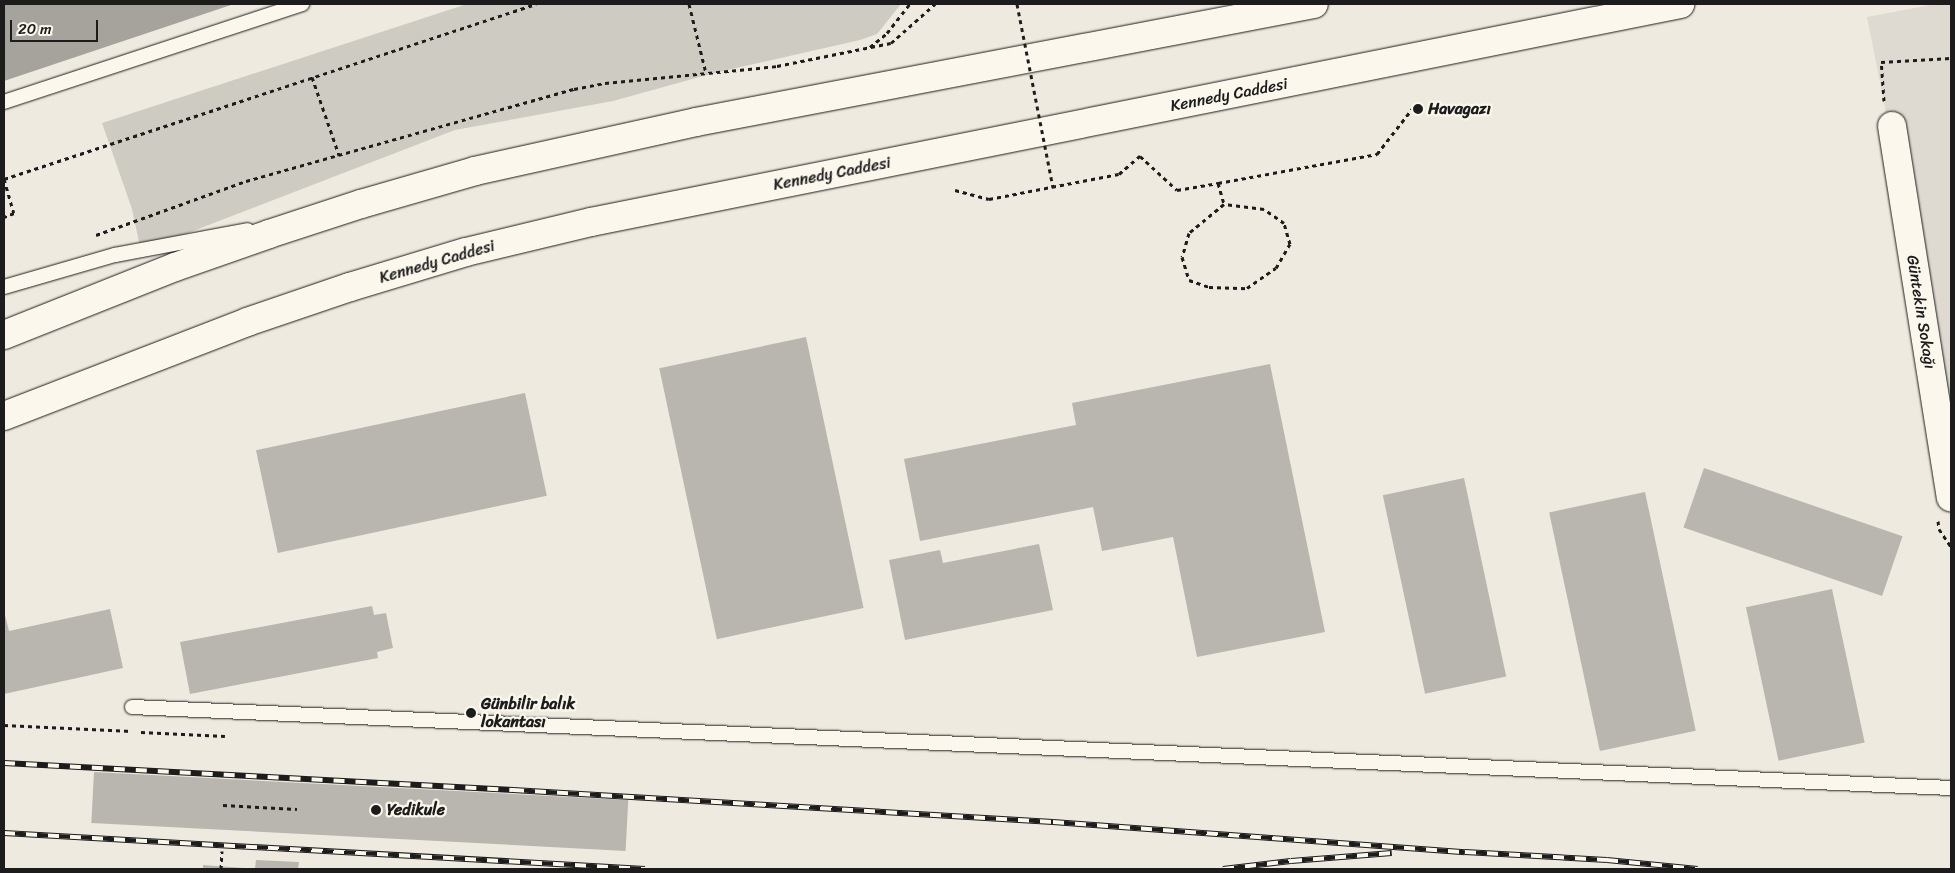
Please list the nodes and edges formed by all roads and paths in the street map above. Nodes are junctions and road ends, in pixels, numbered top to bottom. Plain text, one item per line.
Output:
1 (302, 4) edge
2 (536, 4) edge
3 (689, 4) edge
4 (910, 4) edge
5 (935, 4) edge
6 (1016, 4) edge
7 (1314, 4) edge
8 (1680, 4) edge
9 (869, 47) junction
10 (706, 73) junction
11 (312, 77) junction
12 (4, 102) edge
13 (1412, 109) dead end
14 (1892, 126) dead end
15 (339, 155) junction
16 (4, 179) edge
17 (1218, 183) junction
18 (1053, 186) junction
19 (955, 190) dead end
20 (1224, 204) junction
21 (330, 214) junction
22 (4, 217) edge
23 (87, 238) dead end
24 (4, 287) edge
25 (4, 335) edge
26 (4, 416) edge
27 (1951, 497) edge
28 (132, 707) dead end
29 (4, 726) edge
30 (225, 736) dead end
31 (1951, 788) edge
32 (223, 805) dead end
33 (297, 809) dead end
34 (222, 851) dead end
35 (221, 869) edge

1 - 12 lane
2 - 11 path
3 - 10 path
4 - 9 path
5 - 9 path
6 - 18 path, bridge
7 - 21 main road
8 - 26 main road, Kennedy Caddesi
9 - 10 path
10 - 15 path
11 - 15 path
11 - 16 path
13 - 17 path
14 - 27 main road, Güntekin Sokağı
15 - 23 path
16 - 22 path
17 - 18 path
17 - 20 path
18 - 19 path
20 - 20 path
21 - 24 lane
21 - 25 main road
28 - 31 lane
29 - 30 path
32 - 33 path
34 - 35 path

